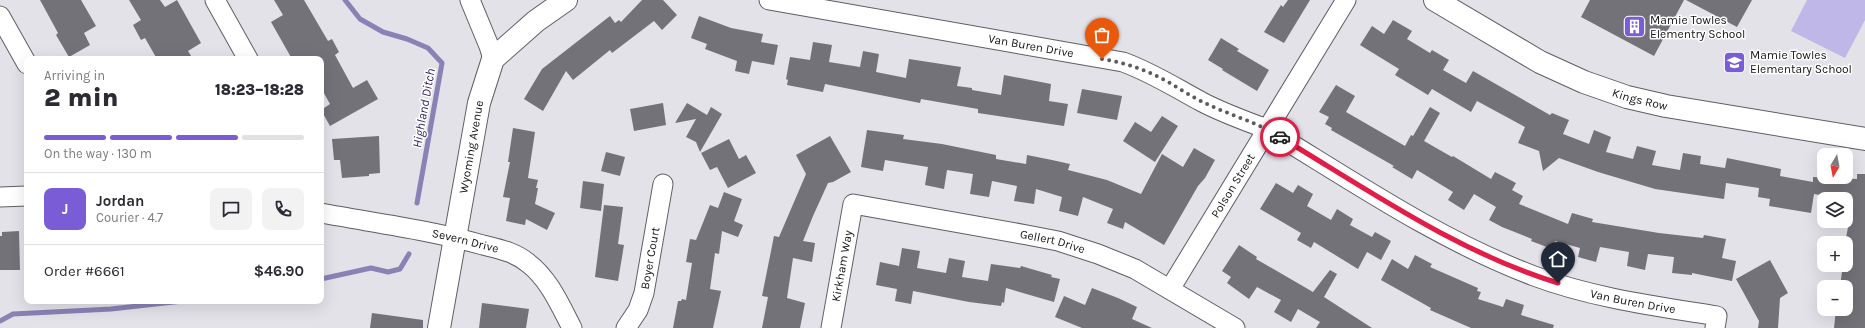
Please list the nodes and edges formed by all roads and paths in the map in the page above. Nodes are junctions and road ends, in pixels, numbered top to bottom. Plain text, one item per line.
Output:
1 (215, 0) edge
2 (470, 0) edge
3 (566, 0) edge
4 (769, 0) edge
5 (1346, 0) edge
6 (1435, 0) edge
7 (0, 16) edge
8 (246, 56) edge
9 (24, 59) edge
10 (493, 59) junction
11 (1267, 129) junction
12 (1865, 139) edge
13 (663, 184) dead end
14 (24, 196) edge
15 (0, 197) edge
16 (853, 204) joint
17 (324, 214) edge
18 (455, 237) junction
19 (1170, 289) junction
20 (1716, 322) edge
21 (439, 328) edge
22 (572, 328) edge
23 (626, 328) edge
24 (831, 328) edge
25 (1235, 328) edge

1 - 8 street
2 - 10 street
3 - 10 main road
4 - 11 street, Van Buren Drive
5 - 11 street, Polson Street
6 - 12 main road, Kings Row
7 - 9 street
10 - 18 main road, Wyoming Avenue
11 - 19 street, Polson Street
11 - 20 street, Van Buren Drive
13 - 23 street, Boyer Court
14 - 15 street
16 - 19 street, Gellert Drive
16 - 24 street, Kirkham Way
17 - 18 street, Severn Drive
18 - 21 main road, Wyoming Avenue
18 - 22 street, Severn Drive
19 - 25 street, Gellert Drive

